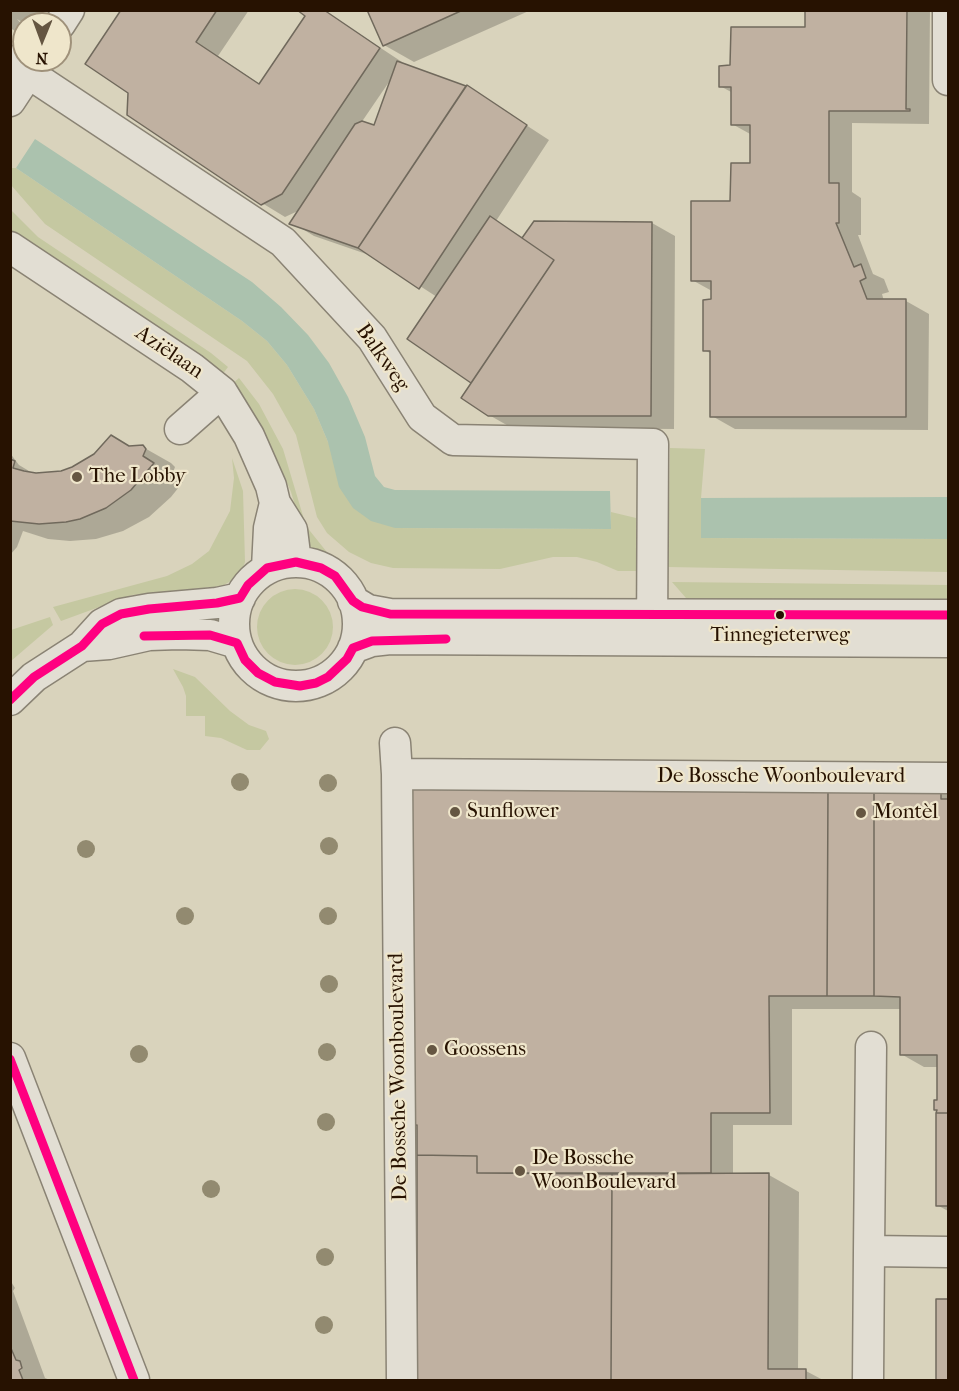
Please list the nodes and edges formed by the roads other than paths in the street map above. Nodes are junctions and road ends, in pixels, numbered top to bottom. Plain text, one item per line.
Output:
1 (948, 10) edge
2 (22, 72) edge
3 (37, 72) edge
4 (948, 80) edge
5 (10, 101) edge
6 (10, 247) edge
7 (222, 392) junction
8 (180, 429) dead end
9 (276, 503) junction
10 (297, 562) junction
11 (267, 568) junction
12 (240, 598) junction
13 (353, 601) junction
14 (948, 615) edge
15 (652, 627) junction
16 (948, 642) edge
17 (237, 643) junction
18 (82, 646) junction
19 (353, 648) junction
20 (10, 700) edge
21 (395, 743) dead end
22 (397, 774) junction
23 (948, 778) edge
24 (871, 1047) dead end
25 (10, 1058) edge
26 (869, 1251) junction
27 (948, 1252) edge
28 (134, 1380) edge
29 (402, 1380) edge
30 (868, 1380) edge

1 - 4 street
2 - 5 street
3 - 15 street, Balkweg
6 - 7 street, Aziëlaan
7 - 8 street
7 - 9 street, Aziëlaan
9 - 10 street, Aziëlaan
9 - 11 street
10 - 11 street
10 - 13 street
11 - 12 street
12 - 17 street
12 - 18 street
13 - 15 street
13 - 19 street
14 - 15 street
15 - 16 street
15 - 19 street
17 - 18 street
17 - 19 street
18 - 20 street
21 - 22 street, De Bossche Woonboulevard
22 - 23 street, De Bossche Woonboulevard
22 - 29 street, De Bossche Woonboulevard
24 - 26 street
25 - 28 street
26 - 27 street
26 - 30 street

